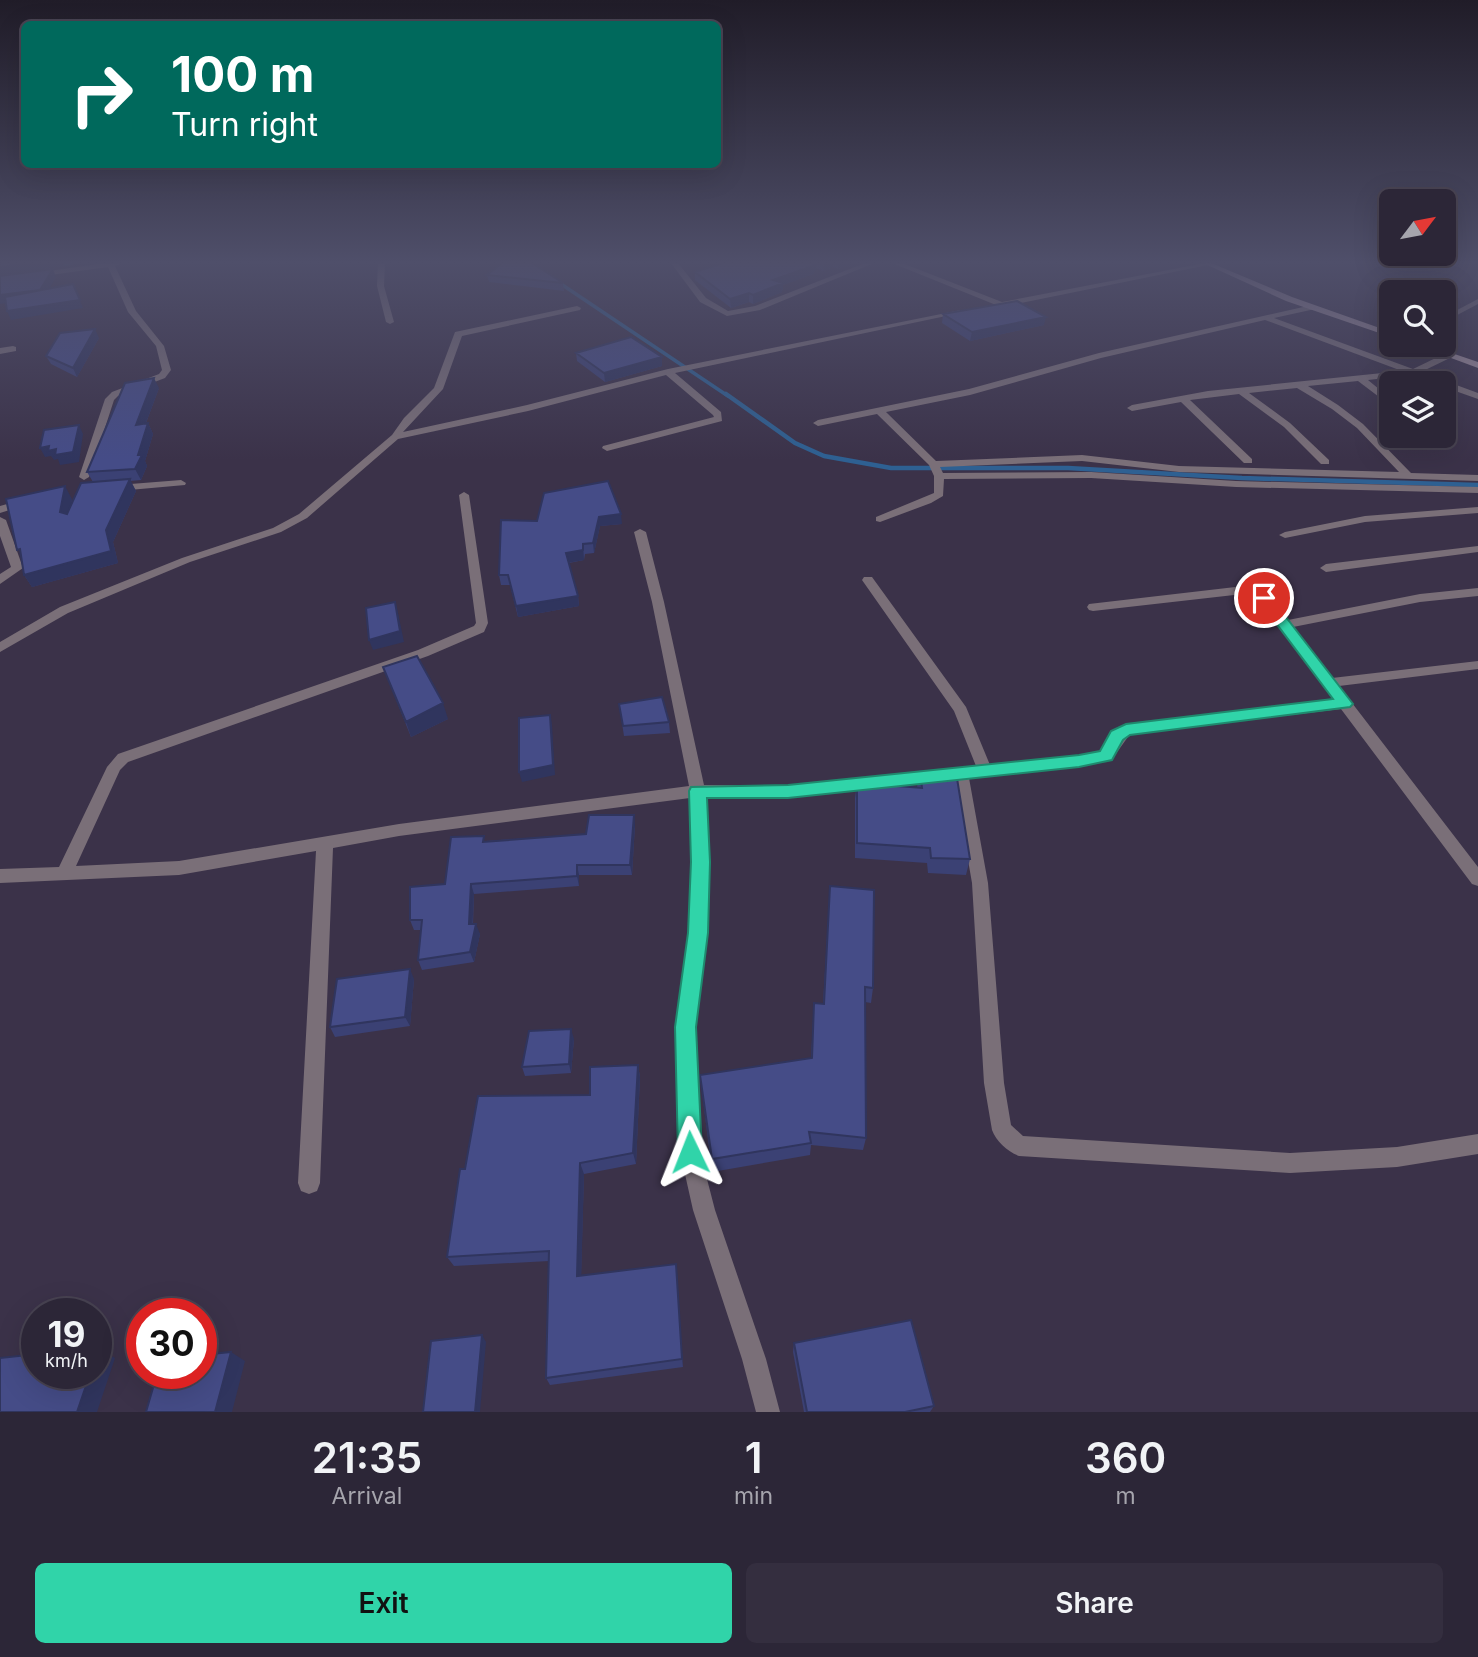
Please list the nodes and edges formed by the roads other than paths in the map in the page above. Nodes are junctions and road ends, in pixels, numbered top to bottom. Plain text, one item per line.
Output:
1 (146, 329) edge
2 (481, 329) edge
3 (882, 329) edge
4 (1222, 329) edge
5 (1294, 329) edge
6 (1456, 348) edge
7 (13, 349) dead end
8 (0, 351) edge
9 (1478, 356) edge
10 (1445, 357) edge
11 (1455, 357) edge
12 (1478, 365) edge
13 (673, 371) junction
14 (1407, 371) edge
15 (1416, 371) edge
16 (1379, 377) edge
17 (1361, 379) junction
18 (1297, 384) junction
19 (1456, 388) edge
20 (1241, 391) junction
21 (1379, 393) edge
22 (1478, 396) edge
23 (1184, 399) junction
24 (1132, 408) dead end
25 (881, 412) junction
26 (818, 423) dead end
27 (395, 437) junction
28 (607, 448) dead end
29 (1248, 461) dead end
30 (1325, 461) dead end
31 (933, 464) junction
32 (939, 476) junction
33 (1408, 476) junction
34 (84, 477) edge
35 (1478, 478) edge
36 (181, 483) dead end
37 (103, 489) edge
38 (1478, 491) edge
39 (464, 495) dead end
40 (32, 500) edge
41 (0, 510) edge
42 (1478, 510) edge
43 (880, 519) dead end
44 (0, 520) edge
45 (640, 532) dead end
46 (1285, 535) dead end
47 (1478, 550) edge
48 (1326, 568) dead end
49 (0, 580) edge
50 (868, 580) dead end
51 (1478, 593) edge
52 (1093, 607) dead end
53 (1285, 625) junction
54 (0, 648) edge
55 (1478, 665) edge
56 (1329, 683) junction
57 (1345, 704) junction
58 (985, 771) junction
59 (961, 774) junction
60 (698, 791) junction
61 (325, 842) junction
62 (65, 872) junction
63 (0, 876) edge
64 (1478, 879) edge
65 (1478, 1143) edge
66 (309, 1183) dead end
67 (768, 1412) edge

1 - 34 street
2 - 27 street
3 - 13 street
4 - 25 street
5 - 14 street
6 - 9 main road
7 - 8 street
10 - 15 street
11 - 12 main road
13 - 27 street
13 - 28 street
16 - 17 street
17 - 18 street
17 - 21 street
18 - 20 street
18 - 33 street
19 - 22 street
20 - 23 street
20 - 30 street
23 - 24 street
23 - 29 street
25 - 26 street
25 - 31 street
27 - 54 street
31 - 32 street
31 - 33 street
32 - 38 street
32 - 43 street
33 - 35 street
36 - 37 street
39 - 62 street
40 - 41 street
42 - 46 street
44 - 49 street
45 - 60 street
47 - 48 street
50 - 58 street
51 - 53 street
52 - 53 street
53 - 56 street
55 - 56 street
56 - 57 street
57 - 58 street
57 - 64 street
58 - 59 street
59 - 60 street
59 - 65 street
60 - 61 street
60 - 67 street
61 - 62 street
61 - 66 street
62 - 63 street

